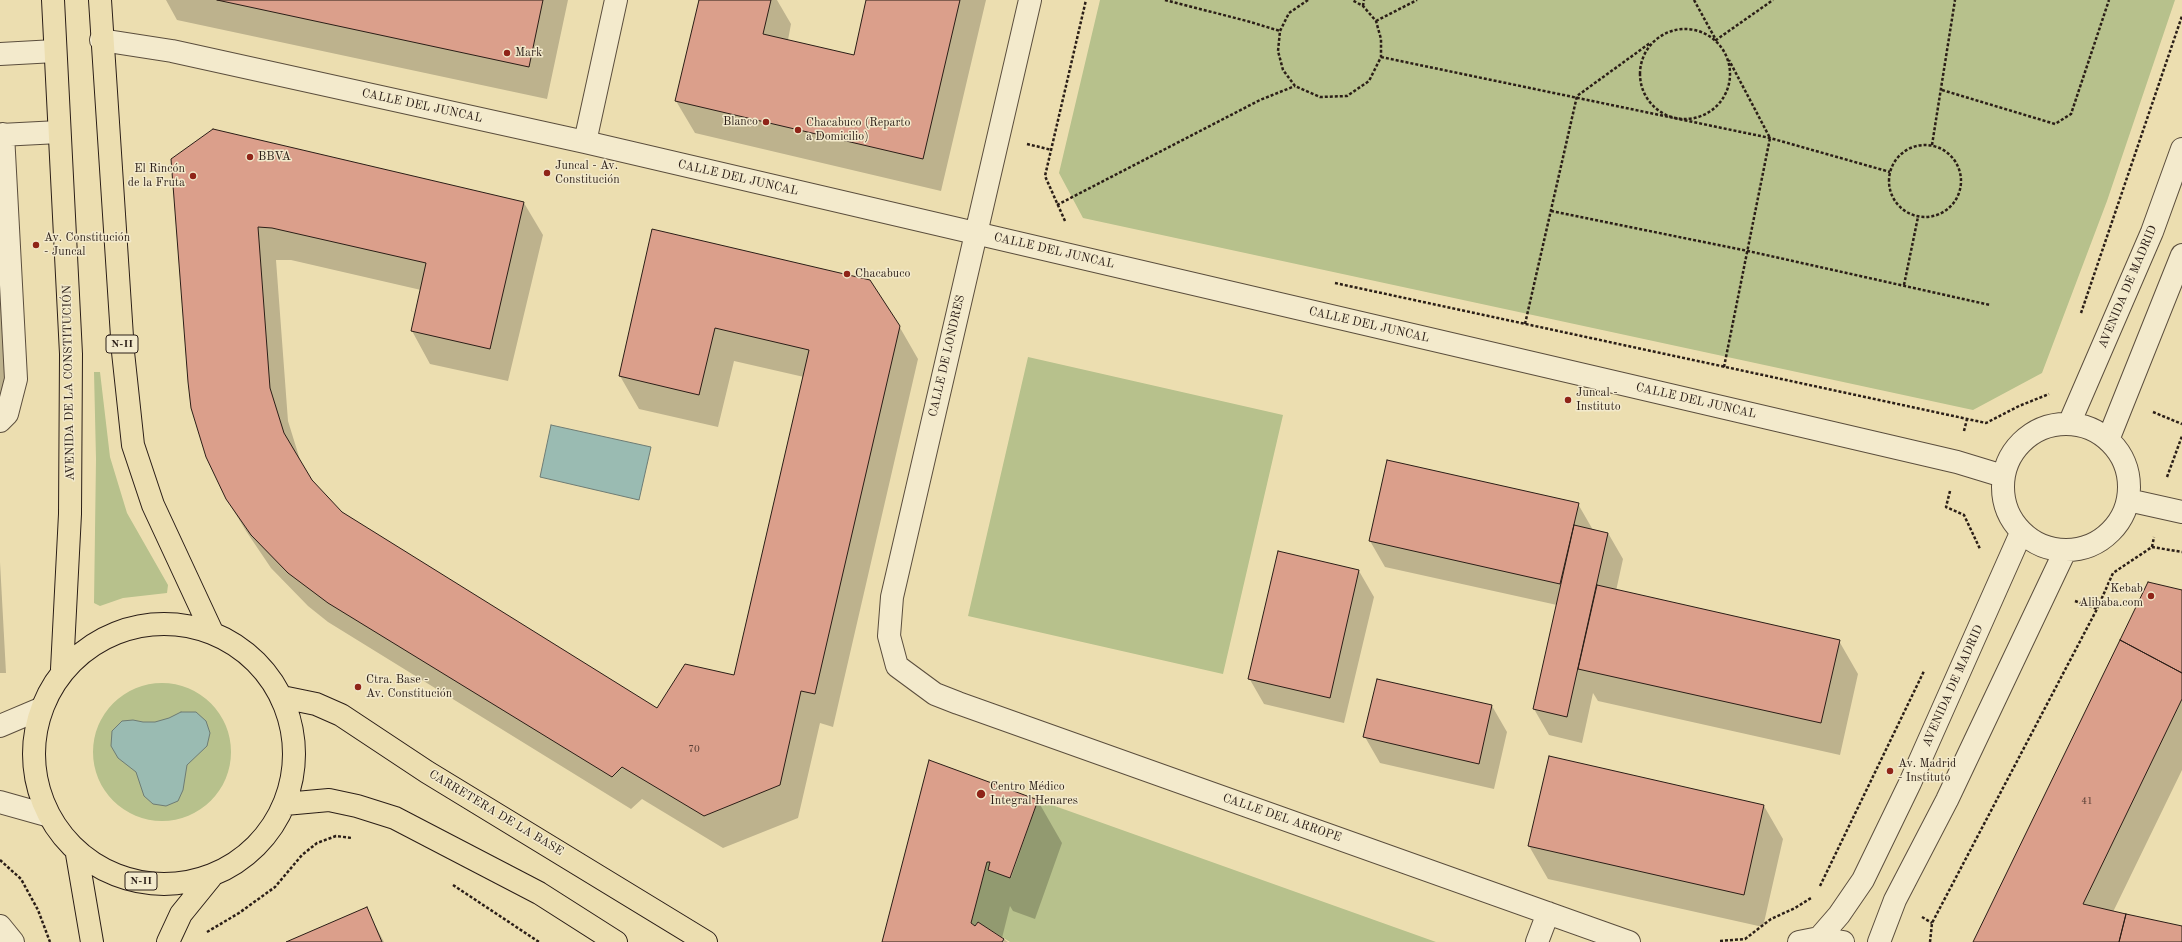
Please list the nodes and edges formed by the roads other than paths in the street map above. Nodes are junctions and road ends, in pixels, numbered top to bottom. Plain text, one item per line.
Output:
1 (53, 0) edge
2 (100, 0) edge
3 (616, 0) edge
4 (1030, 0) edge
5 (101, 40) junction
6 (55, 51) junction
7 (0, 54) edge
8 (59, 132) junction
9 (1, 134) edge
10 (585, 142) junction
11 (2182, 149) edge
12 (975, 233) junction
13 (2182, 255) edge
14 (0, 421) edge
15 (2069, 424) junction
16 (2108, 440) junction
17 (2003, 476) junction
18 (2128, 500) junction
19 (2182, 512) edge
20 (2021, 533) junction
21 (2065, 551) junction
22 (212, 632) junction
23 (62, 669) junction
24 (935, 694) joint
25 (282, 697) junction
26 (40, 709) junction
27 (0, 726) edge
28 (0, 802) edge
29 (285, 804) junction
30 (46, 815) junction
31 (77, 854) junction
32 (211, 877) junction
33 (1548, 913) junction
34 (0, 926) edge
35 (1809, 940) edge
36 (13, 942) edge
37 (92, 942) edge
38 (168, 942) edge
39 (616, 942) edge
40 (706, 942) edge
41 (1537, 942) edge
42 (1629, 942) edge
43 (1843, 942) edge
44 (1878, 942) edge

1 - 6 main road, AVENIDA DE LA CONSTITUCIÓN / N-II
2 - 5 main road, N-II
3 - 10 street
4 - 12 street, CALLE DE LONDRES
5 - 10 street, CALLE DEL JUNCAL
5 - 22 main road, N-II
6 - 7 street
6 - 8 main road, AVENIDA DE LA CONSTITUCIÓN / N-II
8 - 9 street
8 - 23 main road, AVENIDA DE LA CONSTITUCIÓN / N-II
9 - 14 street
10 - 12 street, CALLE DEL JUNCAL
11 - 15 street, AVENIDA DE MADRID
12 - 17 street, CALLE DEL JUNCAL
12 - 24 street, CALLE DE LONDRES
13 - 16 street
15 - 16 street
15 - 17 street
16 - 18 street
17 - 20 street
18 - 19 street
18 - 21 street
20 - 21 street
20 - 35 street, AVENIDA DE MADRID
21 - 44 street
22 - 23 main road, N-II
22 - 25 main road, N-II
23 - 26 main road, N-II
24 - 33 street, CALLE DEL ARROPE
25 - 29 main road, N-II
25 - 40 main road, CARRETERA DE LA BASE
26 - 27 street
26 - 30 main road, N-II
28 - 30 street
29 - 32 main road, N-II
29 - 39 main road
30 - 31 main road, N-II
31 - 32 main road, N-II
31 - 37 main road, N-II
32 - 38 main road, N-II
33 - 41 street
33 - 42 street, CALLE DEL ARROPE
34 - 36 street
35 - 43 street, AVENIDA DE MADRID

